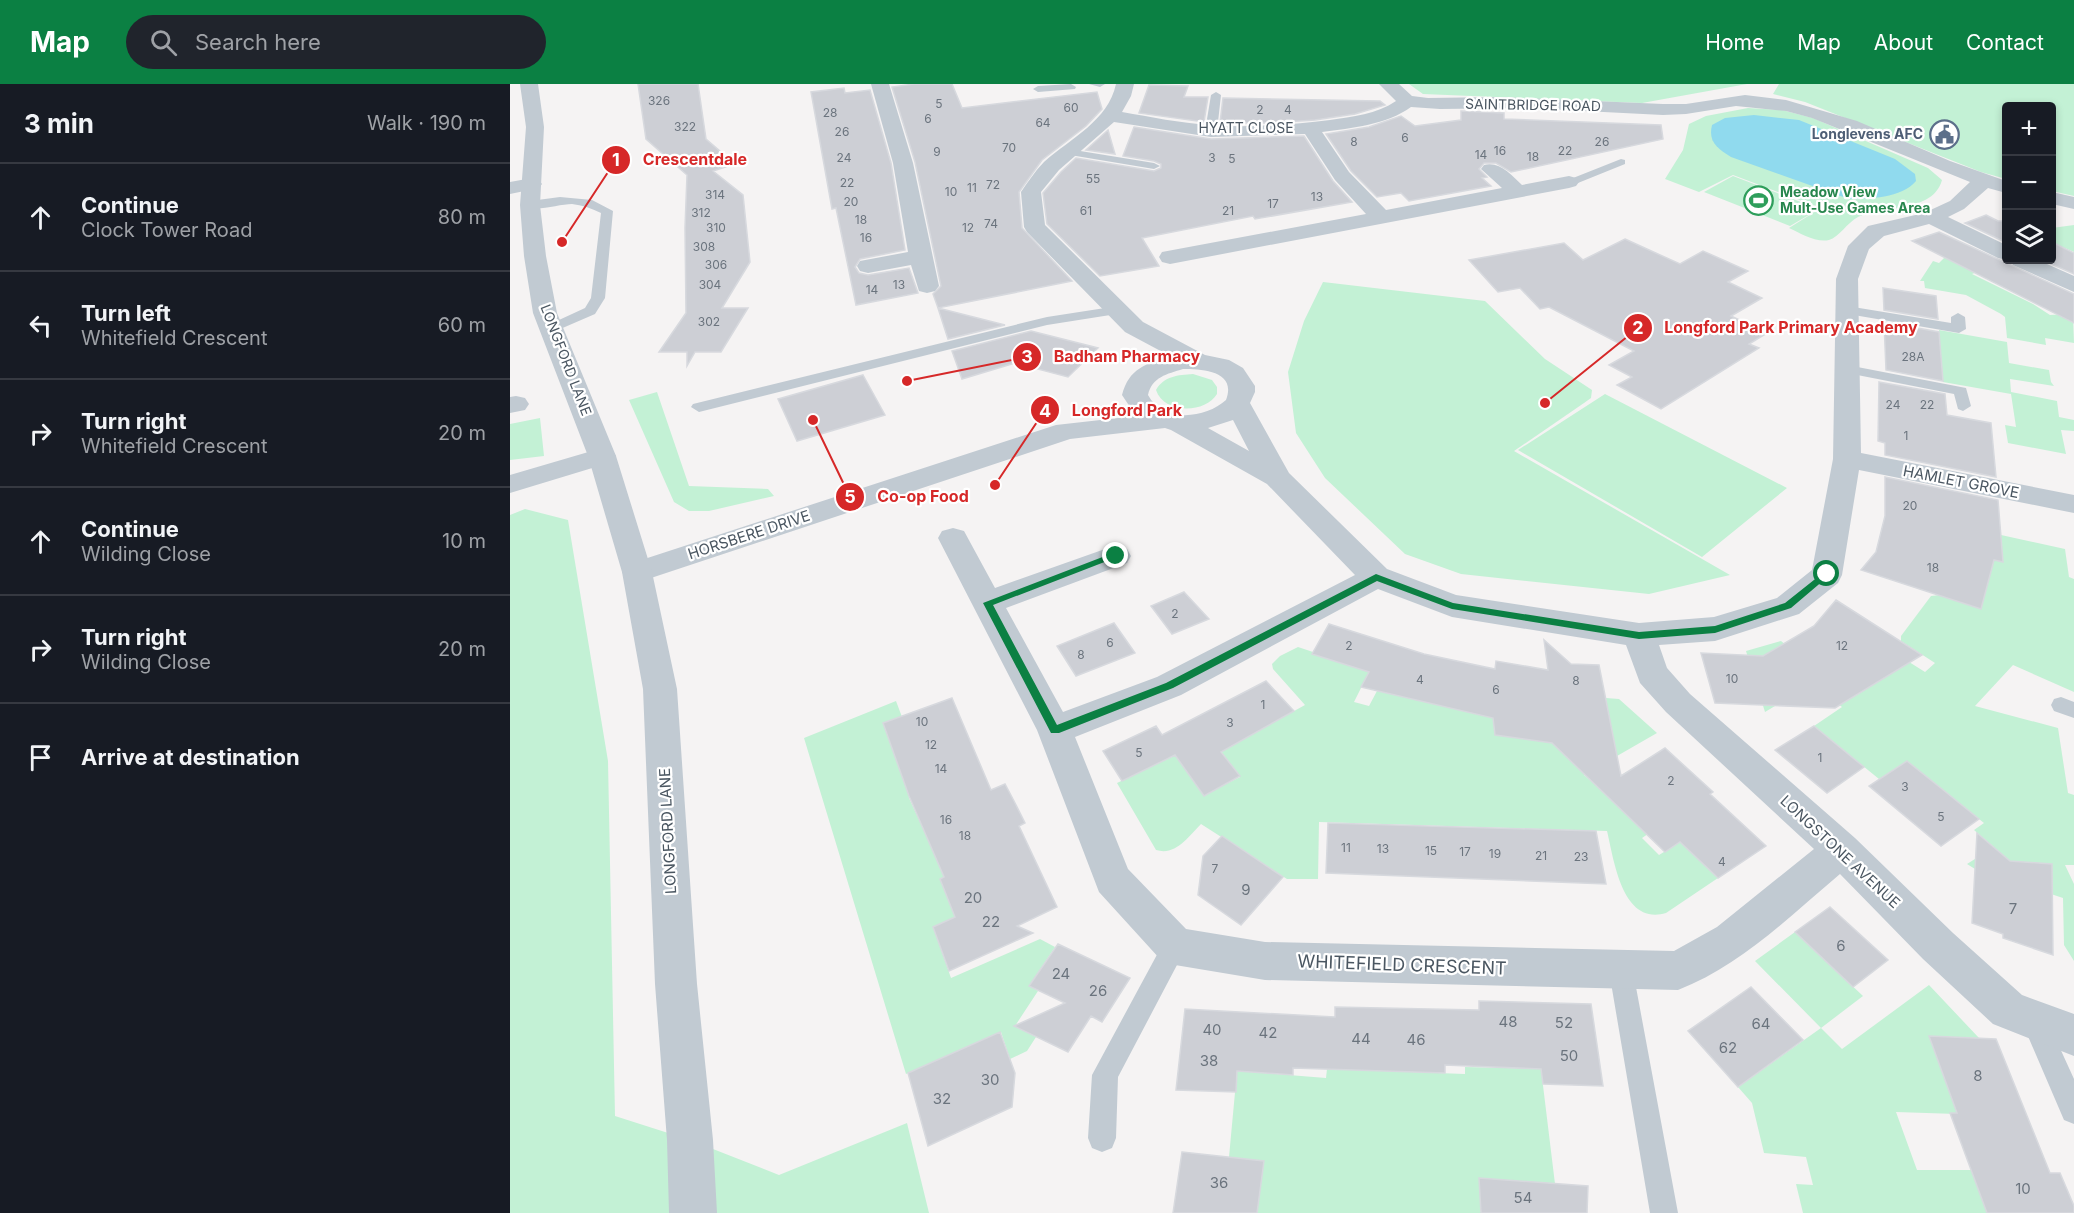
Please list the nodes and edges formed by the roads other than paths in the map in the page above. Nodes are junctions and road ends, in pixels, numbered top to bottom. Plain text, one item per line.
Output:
1 (529, 84) edge
2 (880, 84) edge
3 (1094, 84) edge
4 (1100, 84) edge
5 (1125, 84) edge
6 (1388, 84) edge
7 (1765, 84) edge
8 (1071, 87) dead end
9 (1038, 89) dead end
10 (1216, 95) dead end
11 (1407, 101) junction
12 (1754, 101) junction
13 (1110, 116) junction
14 (1310, 128) junction
15 (1211, 131) junction
16 (1068, 152) junction
17 (1621, 162) dead end
18 (1154, 166) dead end
19 (1491, 169) dead end
20 (1569, 182) joint
21 (1995, 184) edge
22 (510, 188) edge
23 (1517, 191) junction
24 (531, 194) junction
25 (2056, 199) edge
26 (2074, 203) edge
27 (1382, 217) junction
28 (1931, 217) junction
29 (2002, 251) edge
30 (1170, 256) dead end
31 (920, 257) junction
32 (2029, 264) edge
33 (868, 266) dead end
34 (2074, 285) edge
35 (927, 286) dead end
36 (1847, 310) junction
37 (1958, 316) dead end
38 (1126, 318) junction
39 (551, 329) junction
40 (1198, 361) junction
41 (1847, 369) junction
42 (1138, 383) junction
43 (1238, 404) junction
44 (1963, 406) dead end
45 (699, 407) dead end
46 (1171, 422) junction
47 (1066, 431) junction
48 (602, 456) junction
49 (1847, 459) junction
50 (1277, 478) junction
51 (510, 484) edge
52 (2074, 504) edge
53 (954, 538) dead end
54 (1116, 556) dead end
55 (637, 572) junction
56 (1376, 577) junction
57 (988, 603) junction
58 (1639, 635) junction
59 (1055, 730) junction
60 (1841, 850) junction
61 (1175, 946) junction
62 (1621, 971) junction
63 (2033, 1018) junction
64 (2074, 1035) edge
65 (2074, 1110) edge
66 (1102, 1138) dead end
67 (693, 1213) edge
68 (1664, 1213) edge

1 - 24 street, LONGFORD LANE
2 - 31 street
3 - 4 lane
5 - 13 street
6 - 11 street
7 - 12 street
8 - 9 lane
10 - 15 lane
11 - 12 street, SAINTBRIDGE ROAD
11 - 14 street, HYATT CLOSE
12 - 21 street, SAINTBRIDGE ROAD
13 - 15 street, HYATT CLOSE
13 - 16 street
14 - 15 street, HYATT CLOSE
14 - 27 street, HYATT CLOSE
16 - 18 lane
16 - 38 street
17 - 20 lane
19 - 23 street
20 - 23 street
21 - 28 street
22 - 24 street
23 - 27 street
24 - 39 street, LONGFORD LANE
24 - 39 lane
25 - 26 street
27 - 30 street
28 - 29 street
28 - 36 street
31 - 33 street
31 - 35 street
32 - 34 street
36 - 37 lane
36 - 41 street
38 - 40 street
38 - 42 street
38 - 45 lane
39 - 48 street, LONGFORD LANE
40 - 42 street
40 - 43 street
41 - 44 lane
41 - 49 street
42 - 46 street
42 - 47 street, HORSBERE DRIVE
43 - 46 street
43 - 50 street
46 - 47 street, HORSBERE DRIVE
46 - 50 street
47 - 55 street, HORSBERE DRIVE
48 - 51 street
48 - 55 street, LONGFORD LANE
49 - 52 street, HAMLET GROVE
49 - 58 street
50 - 56 street
53 - 57 street
54 - 57 street
55 - 67 street, LONGFORD LANE
56 - 58 street
56 - 59 street
57 - 59 street
58 - 60 street, LONGSTONE AVENUE
59 - 61 street
60 - 62 street, WHITEFIELD CRESCENT
60 - 63 street, LONGSTONE AVENUE
61 - 62 street, WHITEFIELD CRESCENT
61 - 66 lane
62 - 68 lane
63 - 64 street, LONGSTONE AVENUE
63 - 65 lane

